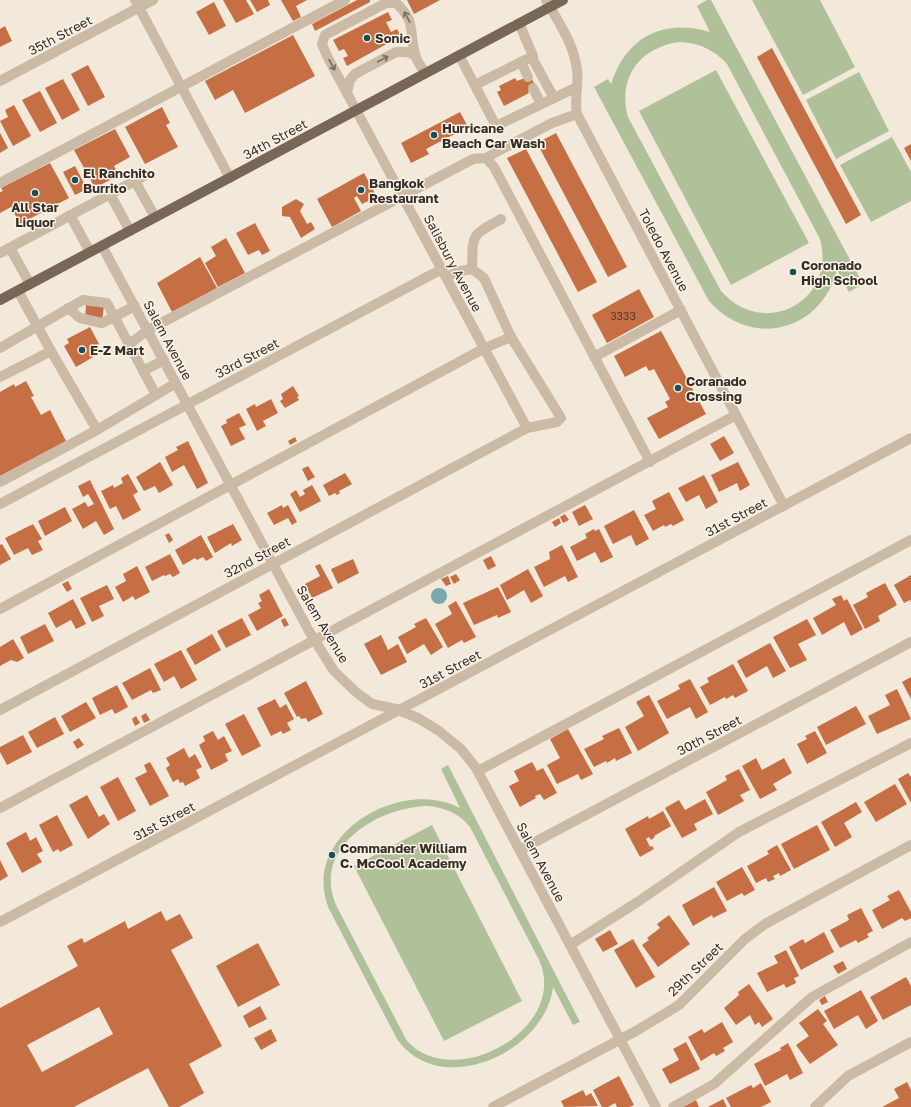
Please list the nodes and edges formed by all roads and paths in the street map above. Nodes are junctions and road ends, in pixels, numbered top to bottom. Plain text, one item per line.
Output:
1 (153, 0) edge
2 (345, 0) edge
3 (563, 0) edge
4 (548, 3) edge
5 (137, 4) edge
6 (519, 23) junction
7 (415, 55) junction
8 (460, 55) junction
9 (531, 56) junction
10 (521, 62) junction
11 (425, 73) junction
12 (528, 77) dead end
13 (0, 81) edge
14 (475, 85) junction
15 (182, 87) junction
16 (577, 87) junction
17 (533, 88) dead end
18 (347, 93) junction
19 (554, 98) junction
20 (541, 104) junction
21 (356, 110) junction
22 (577, 114) junction
23 (486, 158) junction
24 (230, 178) junction
25 (0, 184) edge
26 (110, 194) junction
27 (402, 196) junction
28 (70, 215) junction
29 (155, 218) junction
30 (501, 219) dead end
31 (130, 231) junction
32 (102, 246) junction
33 (10, 248) junction
34 (90, 252) junction
35 (0, 253) edge
36 (472, 269) junction
37 (444, 273) junction
38 (30, 284) junction
39 (18, 291) junction
40 (0, 300) edge
41 (135, 306) junction
42 (68, 308) junction
43 (681, 310) junction
44 (115, 318) junction
45 (38, 328) junction
46 (148, 330) junction
47 (511, 337) junction
48 (128, 345) junction
49 (0, 348) edge
50 (485, 348) junction
51 (51, 351) junction
52 (594, 357) junction
53 (164, 360) junction
54 (143, 372) junction
55 (0, 378) edge
56 (176, 383) junction
57 (156, 395) junction
58 (188, 404) junction
59 (736, 415) junction
60 (527, 428) junction
61 (96, 430) junction
62 (911, 438) edge
63 (650, 462) junction
64 (0, 482) edge
65 (231, 485) junction
66 (0, 504) edge
67 (784, 506) junction
68 (911, 540) edge
69 (273, 564) junction
70 (0, 609) edge
71 (314, 639) junction
72 (911, 642) edge
73 (0, 710) edge
74 (400, 711) junction
75 (911, 743) edge
76 (478, 771) junction
77 (0, 808) edge
78 (911, 845) edge
79 (520, 850) junction
80 (0, 922) edge
81 (911, 942) edge
82 (570, 945) junction
83 (620, 1040) junction
84 (911, 1042) edge
85 (493, 1107) edge
86 (656, 1107) edge
87 (673, 1107) edge
88 (814, 1107) edge

1 - 5 street, 35th Street
2 - 15 street
3 - 4 main road, 34th Street
4 - 6 main road, 34th Street
4 - 16 street, Toledo Avenue
5 - 13 street, 35th Street
5 - 15 street
6 - 8 main road, 34th Street
6 - 9 street
7 - 11 street
18 -> 7 street
7 -> 18 street, Salisbury Avenue
8 - 11 main road, 34th Street
8 - 14 street
9 - 10 street
9 - 19 street
10 - 12 street
10 - 14 street
11 - 21 main road, 34th Street
14 - 20 street
15 - 24 street
15 - 25 street
16 - 19 street
16 - 22 street, Toledo Avenue
17 - 20 street
18 - 21 street, Salisbury Avenue
19 - 20 street
21 - 24 main road, 34th Street
21 - 27 street, Salisbury Avenue
22 - 23 street
22 - 43 street, Toledo Avenue
23 - 27 street
23 - 52 street
24 - 29 main road, 34th Street
26 - 28 street
26 - 29 street
26 - 31 street
27 - 37 street, Salisbury Avenue
27 - 46 street
28 - 33 street
28 - 34 street
29 - 31 main road, 34th Street
30 - 36 street
31 - 32 main road, 34th Street
32 - 34 main road, 34th Street
32 - 41 street, Salem Avenue
33 - 35 street
33 - 38 street
34 - 38 main road, 34th Street
36 - 37 street, 33rd Street
36 - 47 street
37 - 50 street, Salisbury Avenue
37 - 58 street, 33rd Street
38 - 39 main road, 34th Street
39 - 40 main road, 34th Street
39 - 45 street
41 - 44 street
41 - 46 street, Salem Avenue
42 - 44 street
42 - 44 street
42 - 45 street
43 - 52 street
43 - 59 street, Toledo Avenue
44 - 48 street
45 - 49 street
45 - 51 street
46 - 48 street
46 - 53 street, Salem Avenue
47 - 50 street
47 - 60 street, 32nd Street
48 - 54 street
50 - 60 street, Salisbury Avenue
50 - 65 street
51 - 55 street
51 - 61 street
52 - 63 street
53 - 54 street
53 - 56 street, Salem Avenue
54 - 57 street
56 - 57 street
56 - 58 street, Salem Avenue
57 - 61 street
58 - 65 street, Salem Avenue
58 - 66 street, 33rd Street
59 - 63 street
59 - 67 street, Toledo Avenue
60 - 69 street, 32nd Street
61 - 64 street
62 - 67 street, 31st Street
63 - 71 street
65 - 69 street, Salem Avenue
65 - 70 street
67 - 74 street, 31st Street
68 - 76 street
69 - 71 street, Salem Avenue
69 - 73 street, 32nd Street
71 - 74 street, Salem Avenue
71 - 77 street
72 - 79 street, 30th Street
74 - 76 street, Salem Avenue
74 - 80 street, 31st Street
75 - 82 street
76 - 79 street, Salem Avenue
78 - 83 street, 29th Street
79 - 82 street, Salem Avenue
81 - 87 street
82 - 83 street, Salem Avenue
83 - 85 street, 29th Street
83 - 86 street, Salem Avenue
84 - 88 street

